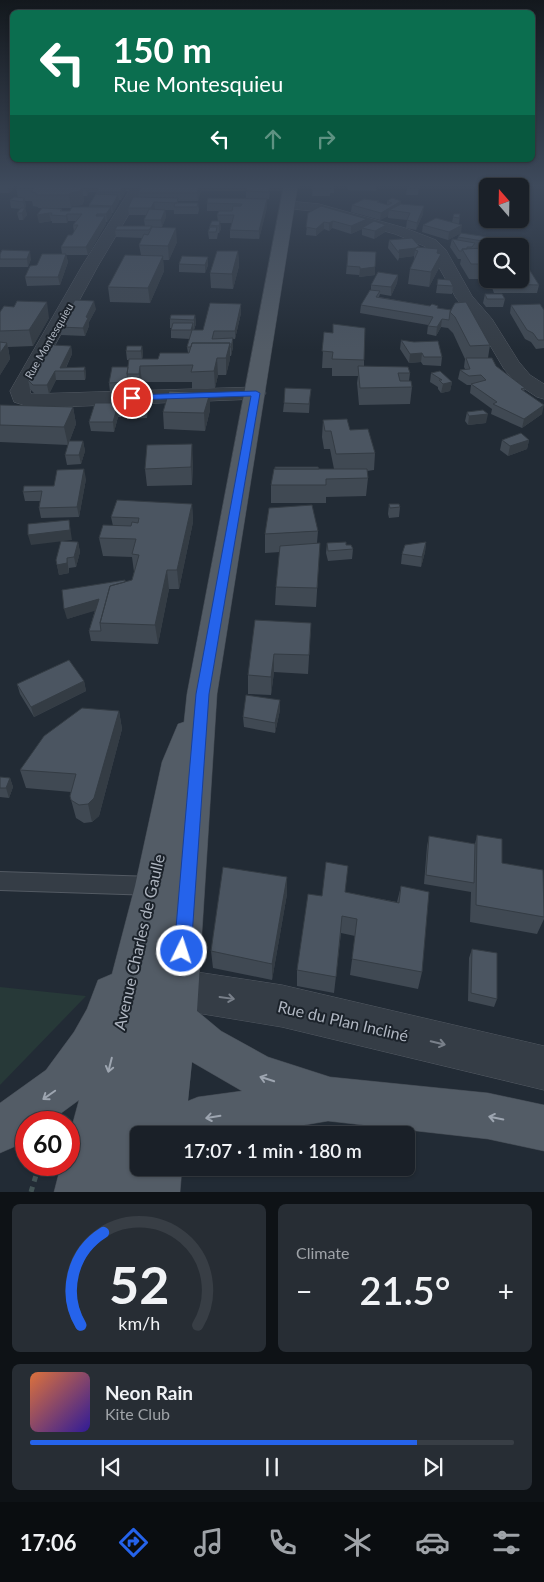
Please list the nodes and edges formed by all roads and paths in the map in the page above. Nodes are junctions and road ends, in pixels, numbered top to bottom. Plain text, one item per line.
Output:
1 (106, 240) edge
2 (282, 240) edge
3 (422, 240) edge
4 (256, 393) junction
5 (544, 393) edge
6 (202, 694) junction
7 (179, 762) junction
8 (0, 881) edge
9 (147, 886) junction
10 (172, 989) junction
11 (544, 1068) edge
12 (330, 1100) junction
13 (154, 1126) edge
14 (154, 1126) edge
15 (191, 1126) edge
16 (544, 1128) edge
17 (0, 1130) edge
18 (130, 1170) edge
19 (36, 1176) edge
20 (31, 1192) edge
21 (78, 1192) edge
22 (88, 1192) edge

1 - 4 street, Rue Montesquieu
2 - 4 main road, Avenue Charles de Gaulle
3 - 5 street
4 - 6 main road, Avenue Charles de Gaulle
6 - 7 main road, Avenue Charles de Gaulle
6 - 10 main road, Avenue Charles de Gaulle
7 - 9 main road, Avenue Charles de Gaulle
7 - 10 main road
8 - 9 lane
9 -> 17 main road
9 -> 21 main road, Avenue Charles de Gaulle
10 -> 11 street, Rue du Plan Incliné
12 -> 10 main road
10 - 13 main road, Avenue Charles de Gaulle
10 - 14 main road
12 -> 15 main road
16 -> 12 main road
18 - 22 main road
19 - 20 path

